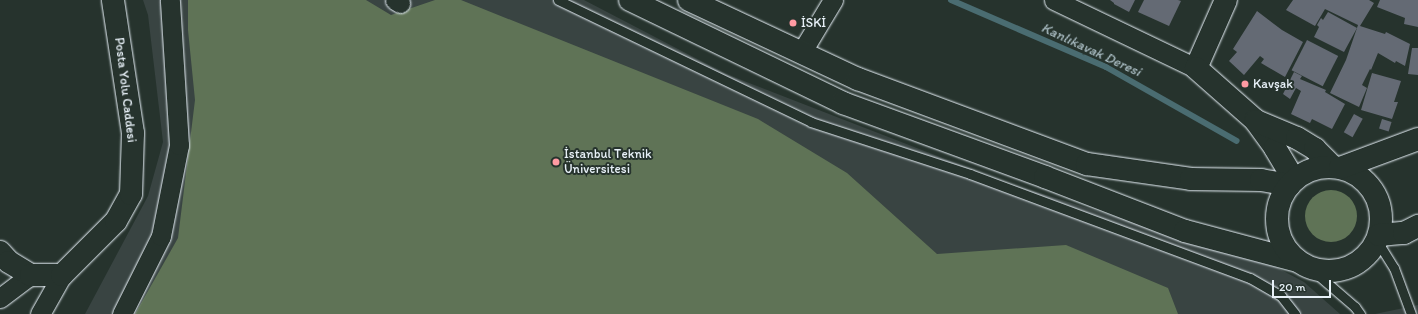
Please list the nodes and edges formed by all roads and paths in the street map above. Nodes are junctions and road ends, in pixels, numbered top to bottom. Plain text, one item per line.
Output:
1 (113, 0) edge
2 (170, 0) edge
3 (558, 0) edge
4 (630, 0) edge
5 (689, 0) edge
6 (833, 0) edge
7 (1054, 0) edge
8 (1223, 3) edge
9 (715, 6) edge
10 (801, 53) junction
11 (1196, 68) junction
12 (1255, 120) junction
13 (1418, 139) edge
14 (1337, 167) junction
15 (1292, 182) junction
16 (1418, 226) edge
17 (1378, 238) junction
18 (0, 252) edge
19 (1305, 265) junction
20 (31, 275) junction
21 (62, 276) junction
22 (0, 298) edge
23 (40, 314) edge
24 (122, 314) edge
25 (1295, 314) edge
26 (1360, 314) edge
27 (1411, 314) edge

1 - 21 main road, Posta Yolu Caddesi
2 - 24 street
3 - 25 lane
4 - 19 main road
5 - 9 main road
6 - 10 street
7 - 11 street
8 - 11 main road
9 - 10 main road
10 - 15 main road
11 - 12 main road
12 - 14 main road
12 - 15 main road
13 - 14 main road
14 - 15 main road
14 - 17 main road
15 - 19 main road
16 - 17 main road
17 - 19 main road
17 - 27 lane
18 - 20 main road
19 - 26 lane
20 - 21 main road
20 - 22 street
21 - 23 street

